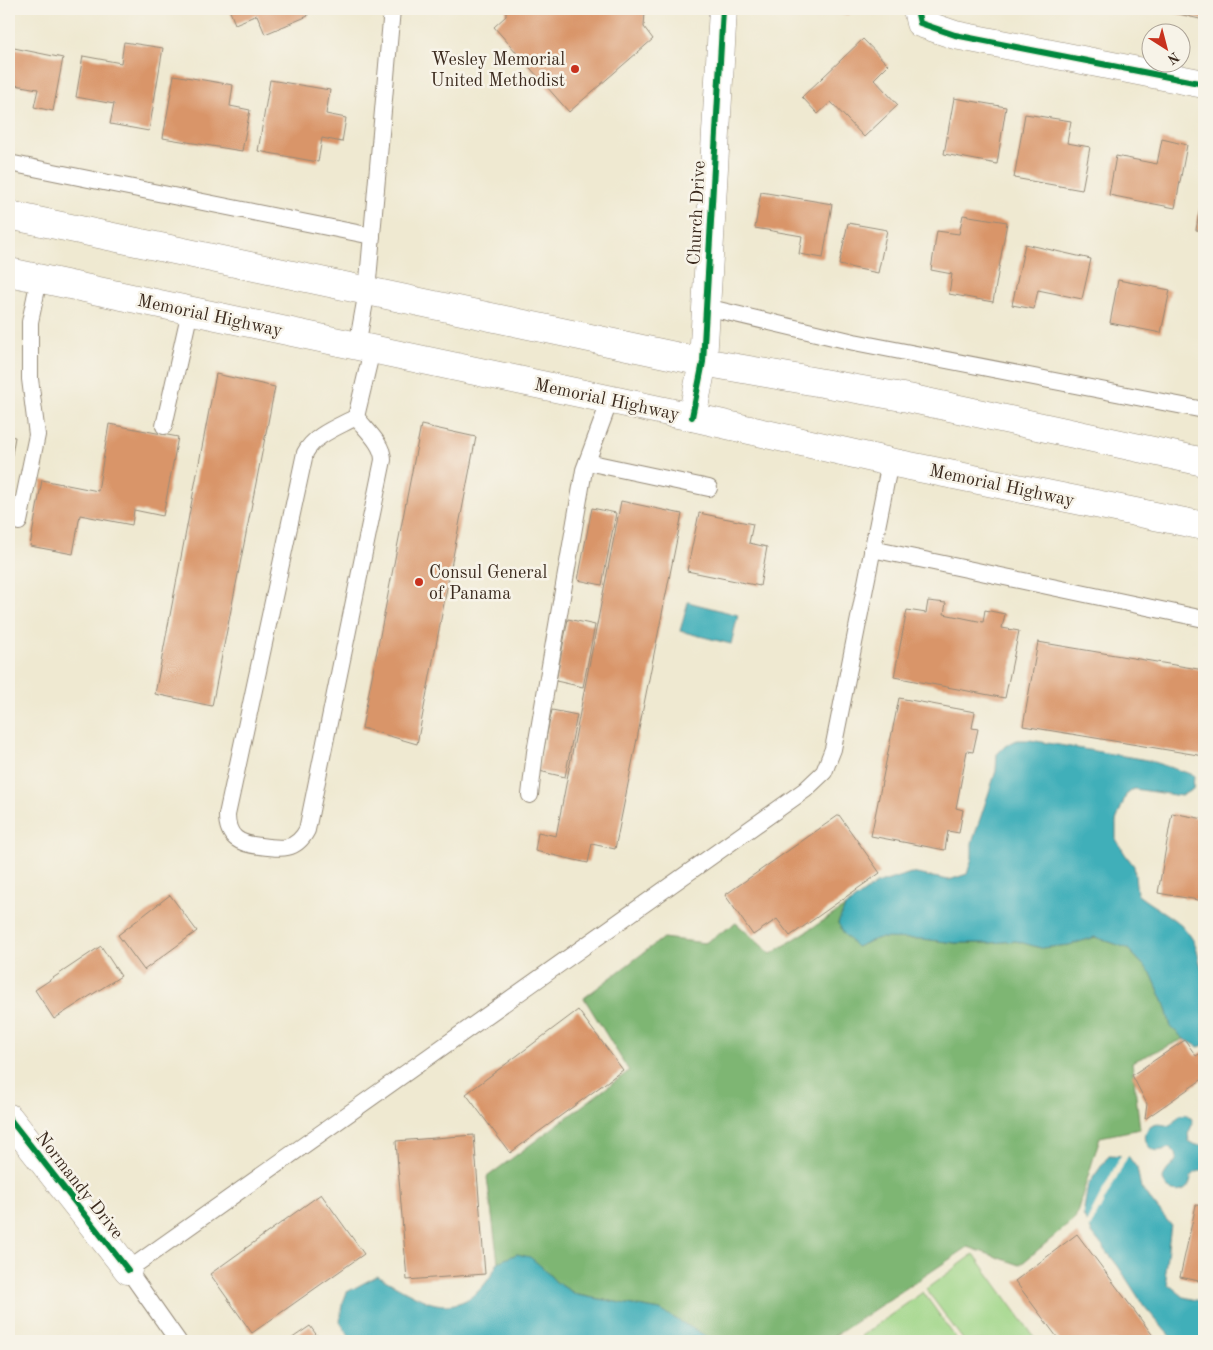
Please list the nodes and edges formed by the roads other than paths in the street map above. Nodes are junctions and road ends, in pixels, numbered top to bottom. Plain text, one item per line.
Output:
1 (392, 9) edge
2 (723, 9) edge
3 (917, 9) edge
4 (1204, 84) edge
5 (9, 163) edge
6 (9, 216) edge
7 (372, 236) junction
8 (9, 272) edge
9 (39, 279) junction
10 (367, 291) junction
11 (706, 307) junction
12 (190, 310) junction
13 (364, 348) junction
14 (703, 362) junction
15 (610, 400) junction
16 (1204, 410) edge
17 (356, 417) junction
18 (692, 417) junction
19 (164, 426) dead end
20 (587, 462) junction
21 (890, 462) junction
22 (1204, 462) edge
23 (709, 488) dead end
24 (19, 522) dead end
25 (1204, 526) edge
26 (872, 550) junction
27 (1204, 619) edge
28 (530, 795) dead end
29 (9, 1118) edge
30 (128, 1270) junction
31 (178, 1341) edge

1 - 7 lane
2 - 11 main road, Church Drive
3 - 4 main road
5 - 7 lane
6 - 10 main road
7 - 10 lane
8 - 9 main road, Memorial Highway
9 - 12 main road, Memorial Highway
9 - 24 lane
10 - 13 lane
10 - 14 main road
11 - 14 main road, Church Drive
11 - 16 lane
12 - 13 main road, Memorial Highway
12 - 19 lane
13 - 15 main road, Memorial Highway
13 - 17 lane
14 - 18 main road, Church Drive
14 - 22 main road
15 - 18 main road, Memorial Highway
15 - 20 lane
17 - 17 lane
18 - 21 main road, Memorial Highway
20 - 23 lane
20 - 28 lane
21 - 25 main road, Memorial Highway
21 - 26 lane
26 - 27 lane
26 - 30 lane
29 - 30 main road, Normandy Drive
30 - 31 lane

